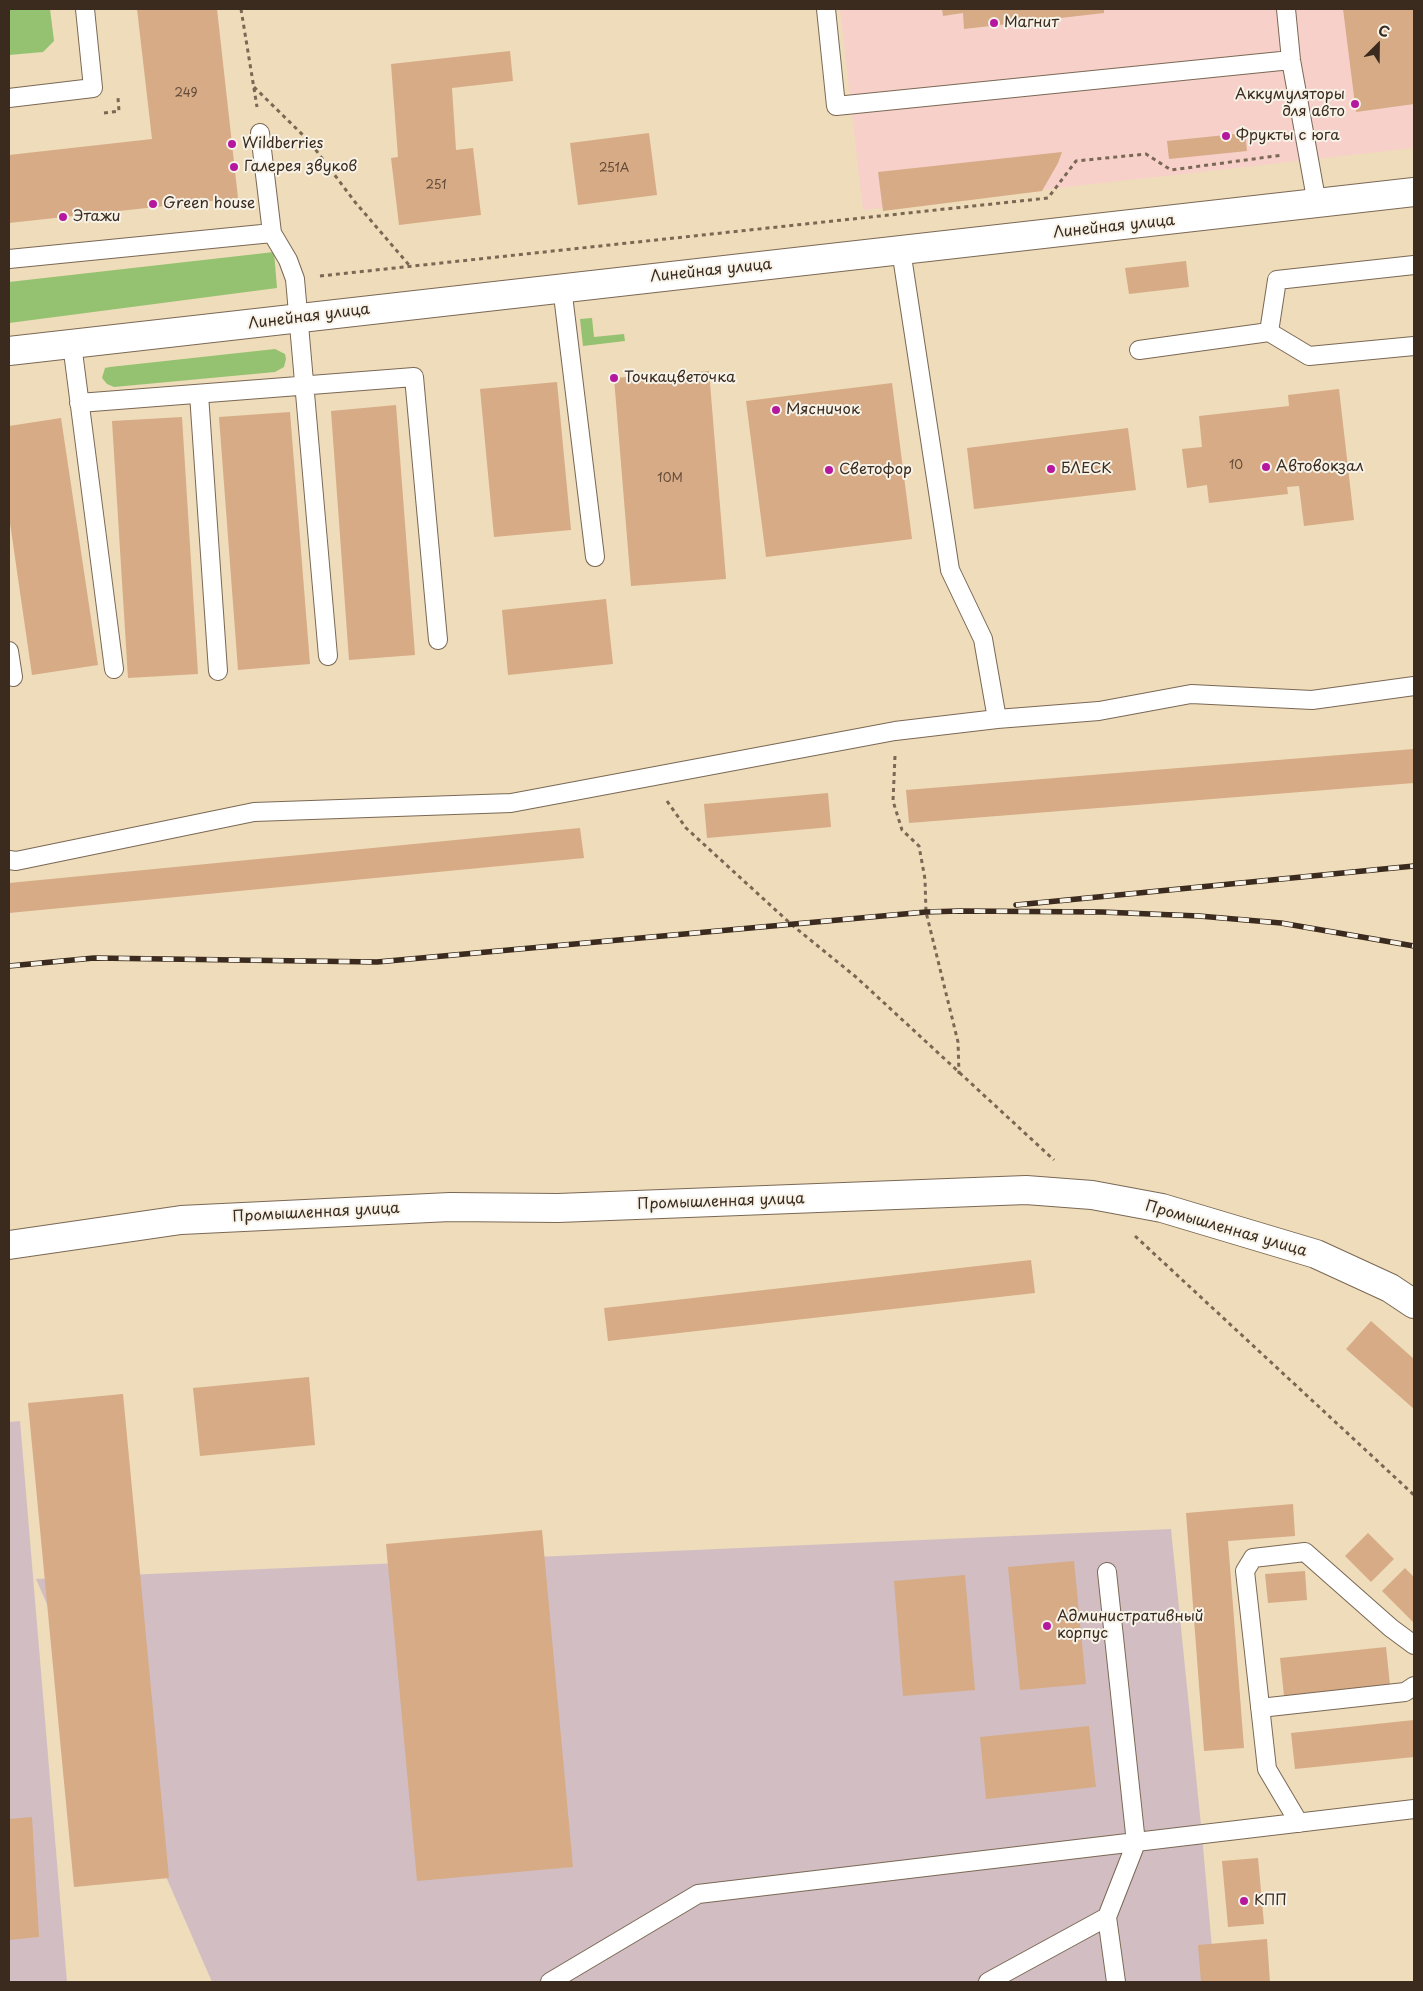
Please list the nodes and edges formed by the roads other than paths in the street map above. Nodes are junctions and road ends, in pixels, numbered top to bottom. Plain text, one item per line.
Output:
1 (85, 9) edge
2 (826, 9) edge
3 (1286, 9) edge
4 (1291, 60) junction
5 (9, 98) edge
6 (260, 133) road end
7 (1414, 192) edge
8 (1317, 204) junction
9 (272, 233) junction
10 (901, 250) junction
11 (9, 259) edge
12 (1414, 265) edge
13 (562, 288) junction
14 (299, 318) junction
15 (1269, 332) junction
16 (72, 344) junction
17 (1414, 346) edge
18 (1139, 350) dead end
19 (9, 351) edge
20 (304, 386) junction
21 (199, 394) junction
22 (79, 403) junction
23 (596, 557) dead end
24 (438, 640) dead end
25 (9, 651) edge
26 (328, 656) dead end
27 (114, 669) dead end
28 (218, 670) dead end
29 (13, 677) dead end
30 (1414, 686) edge
31 (997, 719) junction
32 (9, 860) edge
33 (9, 1245) edge
34 (1414, 1304) edge
35 (1108, 1572) dead end
36 (1414, 1645) edge
37 (1414, 1686) edge
38 (1260, 1708) junction
39 (1414, 1809) edge
40 (1299, 1823) junction
41 (1136, 1843) junction
42 (1107, 1917) junction
43 (550, 1982) edge
44 (988, 1982) edge
45 (1116, 1982) edge

1 - 5 lane
2 - 4 lane
3 - 4 lane
4 - 8 lane
6 - 9 lane
7 - 8 main road, Линейная улица
8 - 10 main road, Линейная улица
9 - 11 lane
9 - 14 lane
10 - 13 main road, Линейная улица
10 - 31 lane
12 - 15 lane
13 - 14 main road, Линейная улица
13 - 23 lane
14 - 16 main road, Линейная улица
14 - 20 lane
15 - 17 lane
15 - 18 lane
16 - 19 main road, Линейная улица
16 - 22 lane
20 - 21 lane
20 - 24 lane
20 - 26 lane
21 - 22 lane
21 - 28 lane
22 - 27 lane
25 - 29 lane
30 - 31 lane
31 - 32 lane
33 - 34 main road, Промышленная улица
35 - 41 lane
36 - 38 lane
37 - 38 lane
38 - 40 lane
39 - 40 lane
40 - 41 lane
41 - 42 lane
41 - 43 lane
42 - 44 lane
42 - 45 lane

